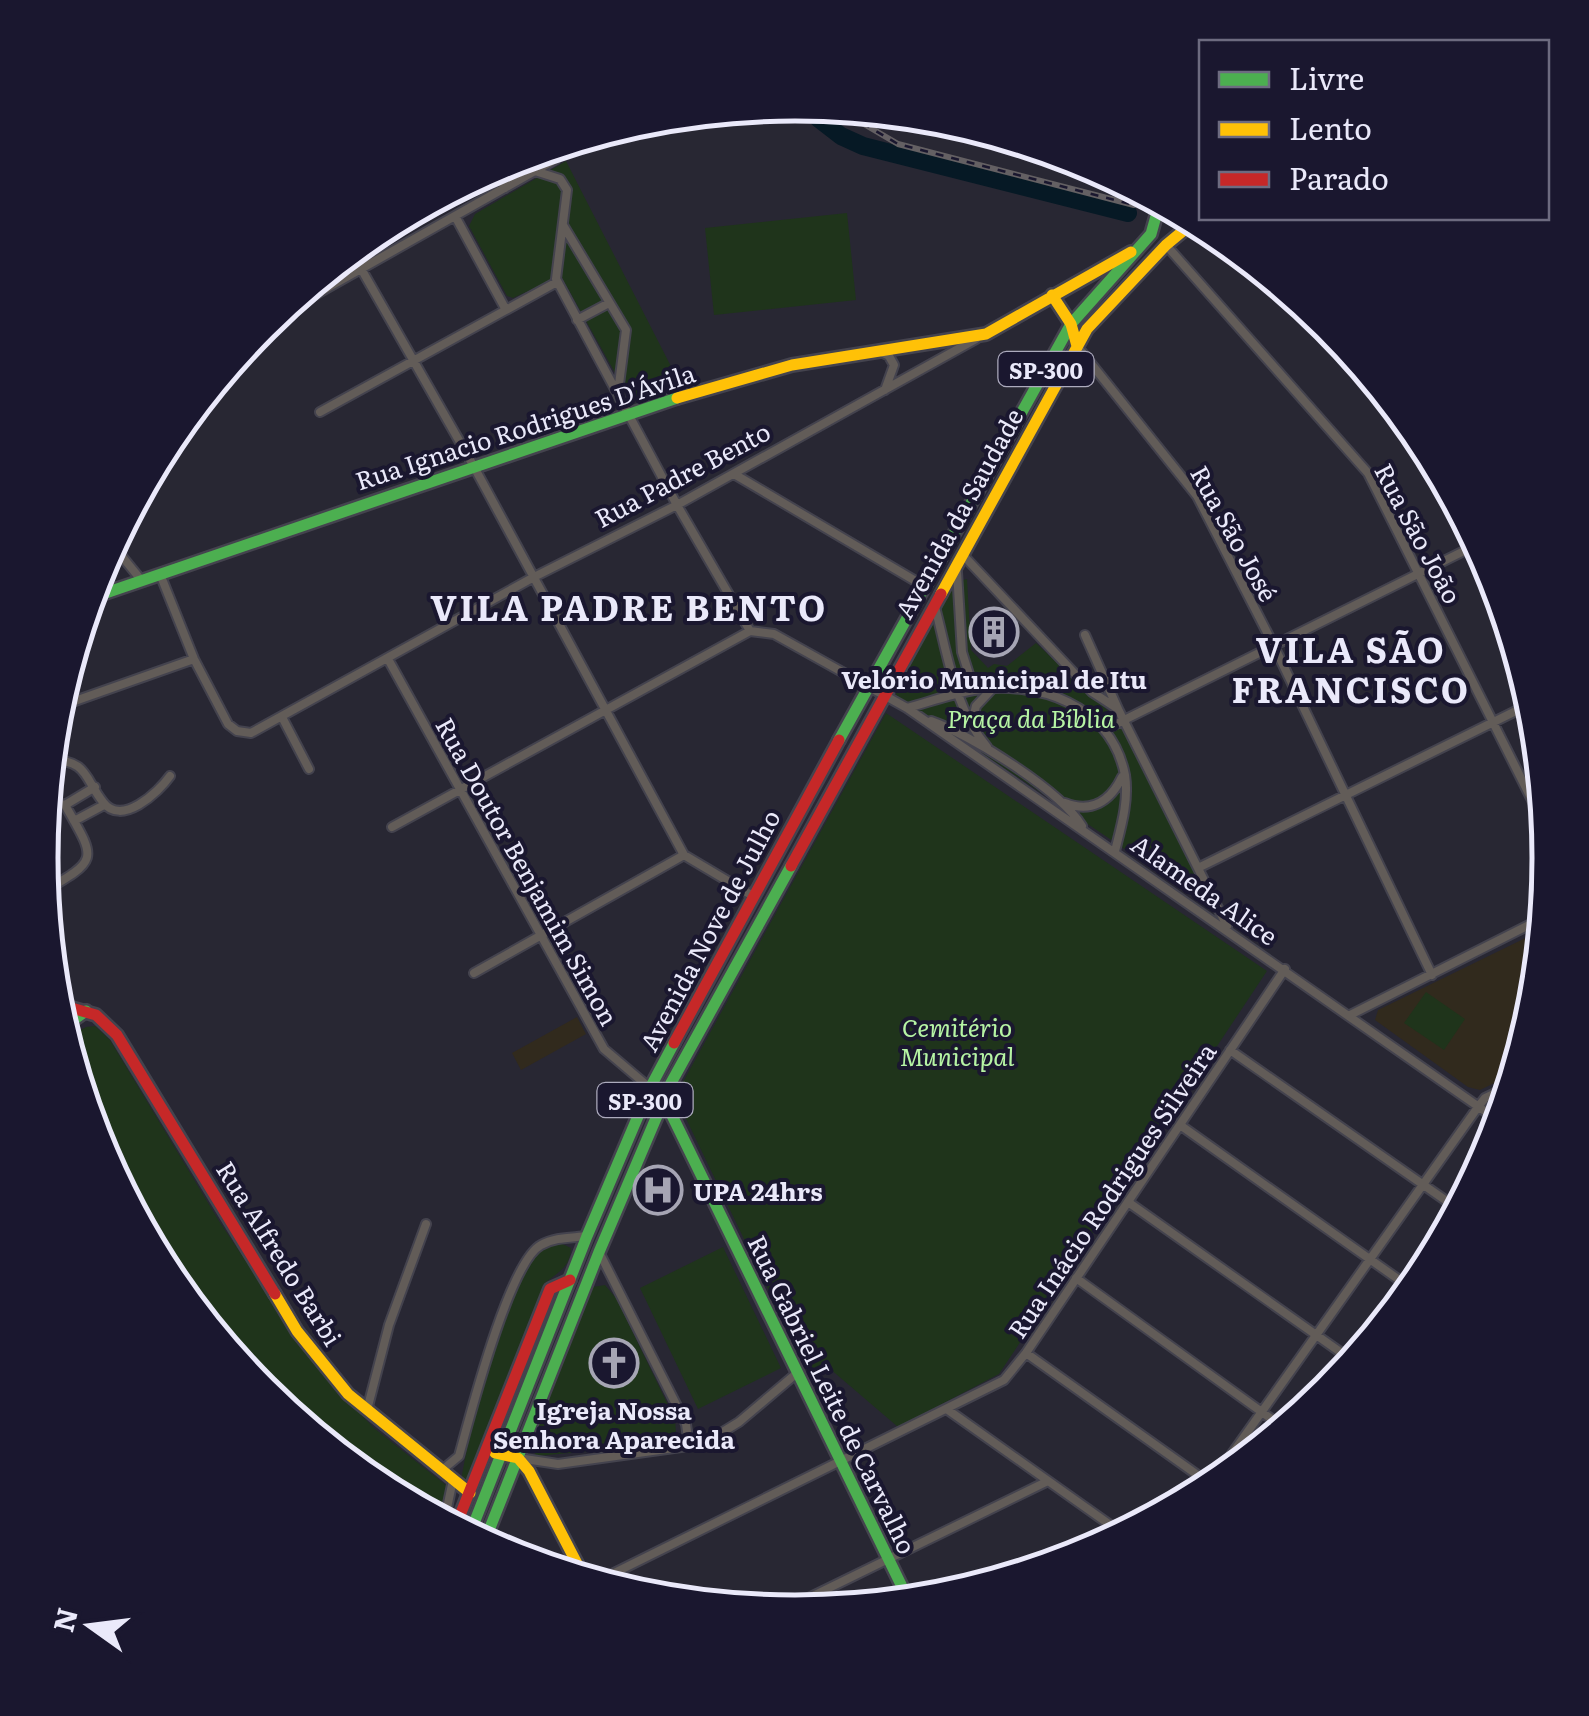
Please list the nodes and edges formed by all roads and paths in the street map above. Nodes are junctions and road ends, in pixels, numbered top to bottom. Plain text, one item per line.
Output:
1 (547, 164) edge
2 (535, 171) junction
3 (502, 182) edge
4 (505, 188) junction
5 (455, 216) junction
6 (1157, 217) edge
7 (562, 224) junction
8 (1182, 232) edge
9 (1166, 246) junction
10 (1140, 248) junction
11 (358, 264) edge
12 (361, 269) junction
13 (557, 282) junction
14 (330, 287) edge
15 (1052, 295) junction
16 (609, 303) junction
17 (506, 310) junction
18 (578, 320) junction
19 (1071, 324) junction
20 (986, 334) junction
21 (1077, 346) junction
22 (878, 351) junction
23 (413, 361) junction
24 (885, 390) junction
25 (618, 392) junction
26 (320, 412) dead end
27 (629, 412) junction
28 (473, 464) junction
29 (734, 474) junction
30 (677, 505) junction
31 (944, 549) junction
32 (1464, 551) edge
33 (123, 557) edge
34 (959, 558) junction
35 (1420, 573) junction
36 (160, 574) junction
37 (534, 577) junction
38 (142, 580) junction
39 (924, 586) junction
40 (108, 593) edge
41 (934, 602) junction
42 (941, 628) junction
43 (960, 629) junction
44 (750, 631) junction
45 (1085, 635) dead end
46 (1274, 646) junction
47 (388, 658) junction
48 (194, 659) junction
49 (868, 686) junction
50 (992, 689) junction
51 (974, 690) junction
52 (958, 694) junction
53 (884, 696) junction
54 (75, 701) edge
55 (907, 708) junction
56 (1118, 709) junction
57 (606, 710) junction
58 (1516, 711) edge
59 (282, 717) junction
60 (919, 717) junction
61 (1126, 720) junction
62 (1494, 722) junction
63 (971, 724) junction
64 (1104, 730) junction
65 (992, 754) junction
66 (64, 762) edge
67 (309, 769) dead end
68 (1124, 773) junction
69 (170, 776) dead end
70 (95, 787) junction
71 (461, 790) junction
72 (1528, 791) edge
73 (1346, 795) junction
74 (1061, 801) junction
75 (60, 804) edge
76 (65, 806) junction
77 (104, 806) junction
78 (74, 821) junction
79 (392, 827) dead end
80 (1084, 830) junction
81 (1116, 851) junction
82 (684, 854) junction
83 (1198, 868) junction
84 (59, 883) edge
85 (753, 896) junction
86 (1528, 926) edge
87 (1229, 930) junction
88 (541, 935) junction
89 (1285, 969) junction
90 (474, 973) dead end
91 (1432, 975) junction
92 (73, 1007) edge
93 (86, 1010) junction
94 (1350, 1015) junction
95 (76, 1018) edge
96 (672, 1048) junction
97 (1230, 1050) junction
98 (650, 1088) junction
99 (1492, 1095) edge
100 (664, 1099) junction
101 (1478, 1106) junction
102 (1486, 1112) edge
103 (654, 1121) junction
104 (1180, 1125) junction
105 (1423, 1185) junction
106 (1446, 1201) edge
107 (1128, 1202) junction
108 (426, 1224) dead end
109 (588, 1236) junction
110 (599, 1252) junction
111 (1369, 1259) junction
112 (1076, 1278) junction
113 (1398, 1279) edge
114 (570, 1280) junction
115 (1316, 1336) junction
116 (1026, 1353) junction
117 (1340, 1353) edge
118 (798, 1373) junction
119 (948, 1410) junction
120 (367, 1411) junction
121 (1262, 1412) junction
122 (1272, 1419) edge
123 (688, 1446) junction
124 (1237, 1447) edge
125 (486, 1453) junction
126 (502, 1454) junction
127 (518, 1458) junction
128 (842, 1463) junction
129 (441, 1471) junction
130 (1196, 1476) edge
131 (453, 1480) junction
132 (1048, 1480) junction
133 (470, 1493) junction
134 (447, 1507) edge
135 (461, 1515) edge
136 (475, 1522) edge
137 (1109, 1524) edge
138 (490, 1529) edge
139 (889, 1559) junction
140 (576, 1561) edge
141 (615, 1573) edge
142 (902, 1587) edge
143 (822, 1591) junction
144 (816, 1594) edge
145 (824, 1594) edge

1 - 2 street
2 - 4 street
2 - 7 street
3 - 4 street
4 - 5 street
5 - 12 street
5 - 17 street
6 - 10 main road, Avenida da Saudade / SP-300
7 - 13 street
7 - 16 street
8 - 9 main road, Avenida da Saudade / SP-300
9 - 21 main road, Avenida da Saudade / SP-300
9 - 35 street, Rua São João
10 - 15 main road, Rua Padre Bento
10 - 19 main road, Avenida da Saudade / SP-300
11 - 12 street
12 - 14 street
12 - 23 street
13 - 17 street
13 - 18 street
15 - 19 main road
15 - 20 main road, Rua Padre Bento
16 - 18 street
16 - 25 street
17 - 23 street
18 - 25 street
19 - 21 main road
19 - 31 main road, Avenida da Saudade / SP-300
20 - 22 main road, Rua Ignacio Rodrigues D'Ávila
20 - 24 street, Rua Padre Bento
21 - 34 main road, Avenida da Saudade / SP-300
21 - 46 street, Rua São José
22 - 24 street
22 - 27 main road, Rua Ignacio Rodrigues D'Ávila
23 - 26 street
23 - 28 street
24 - 29 street, Rua Padre Bento
25 - 27 street
27 - 28 main road, Rua Ignacio Rodrigues D'Ávila
27 - 30 street
28 - 36 main road, Rua Ignacio Rodrigues D'Ávila
28 - 37 street
29 - 30 street, Rua Padre Bento
29 - 39 street
30 - 37 street, Rua Padre Bento
30 - 44 street
31 - 39 main road, Avenida da Saudade / SP-300
31 - 41 main road
32 - 35 street
33 - 38 street
34 - 41 main road, Avenida da Saudade / SP-300
34 - 43 street
34 - 56 street
35 - 46 street
35 - 62 street, Rua São João
36 - 38 main road, Rua Ignacio Rodrigues D'Ávila
36 - 48 street
37 - 47 street, Rua Padre Bento
37 - 57 street
38 - 40 main road, Rua Ignacio Rodrigues D'Ávila
39 - 49 main road, Avenida da Saudade / SP-300
41 - 42 street
41 - 53 main road, Avenida da Saudade / SP-300
42 - 43 street
42 - 52 street
43 - 51 street
44 - 49 street, Alameda Alice
44 - 57 street
45 - 56 street
46 - 61 street
46 - 73 street, Rua São José
47 - 59 street, Rua Padre Bento
47 - 71 street, Rua Doutor Benjamim Simon
48 - 54 street
48 - 59 street, Rua Padre Bento
49 - 53 street, Alameda Alice
49 - 85 main road, Avenida Nove de Julho / SP-300
50 - 51 street
50 - 63 street
50 - 64 street
51 - 52 street
52 - 55 street
52 - 63 street
53 - 55 street, Alameda Alice
53 - 100 main road, Avenida Nove de Julho / SP-300
55 - 60 street, Alameda Alice
56 - 61 street
57 - 71 street
57 - 82 street
58 - 62 street
59 - 67 street
60 - 65 street
60 - 80 street, Alameda Alice
61 - 64 street
61 - 83 street
62 - 72 street, Rua São João
62 - 73 street
63 - 65 street
64 - 68 street
65 - 74 street
66 - 70 street
68 - 74 street
68 - 81 street
69 - 77 street
70 - 76 street
70 - 77 street
71 - 79 street
71 - 88 street, Rua Doutor Benjamim Simon
73 - 83 street
73 - 91 street, Rua São José
74 - 80 street
75 - 76 street
76 - 78 street
77 - 78 street
78 - 84 street
80 - 81 street, Alameda Alice
81 - 87 street, Alameda Alice
82 - 85 street
82 - 88 street
83 - 87 street
85 - 96 main road, Avenida Nove de Julho / SP-300
86 - 91 street
87 - 89 street, Alameda Alice
88 - 90 street
88 - 98 street, Rua Doutor Benjamim Simon
89 - 94 street, Alameda Alice
89 - 97 street, Rua Inácio Rodrigues Silveira
91 - 94 street
92 - 93 main road
93 - 95 main road
93 - 120 main road, Rua Alfredo Barbi
94 - 101 street, Alameda Alice
96 - 98 main road, Avenida Nove de Julho / SP-300
96 - 100 main road
97 - 104 street, Rua Inácio Rodrigues Silveira
97 - 105 street
98 - 103 main road
98 - 109 main road, Avenida Nove de Julho / SP-300
99 - 101 street
100 - 103 main road, Avenida Nove de Julho / SP-300
100 - 118 main road, Rua Gabriel Leite de Carvalho
101 - 102 street, Alameda Alice
101 - 105 street
103 - 110 main road, Avenida Nove de Julho / SP-300
104 - 107 street, Rua Inácio Rodrigues Silveira
104 - 111 street
105 - 106 street
105 - 111 street
107 - 112 street, Rua Inácio Rodrigues Silveira
107 - 115 street
108 - 120 street
109 - 114 main road, Avenida Nove de Julho / SP-300
109 - 129 street
110 - 123 street
110 - 127 main road, Avenida Nove de Julho / SP-300
111 - 113 street
111 - 115 street
112 - 116 street, Rua Inácio Rodrigues Silveira
112 - 121 street
114 - 125 main road
114 - 126 main road, Avenida Nove de Julho / SP-300
115 - 117 street
115 - 121 street
116 - 119 street, Rua Inácio Rodrigues Silveira
116 - 130 street
118 - 123 street
118 - 128 main road, Rua Gabriel Leite de Carvalho
119 - 128 street, Rua Inácio Rodrigues Silveira
119 - 132 street
120 - 129 main road, Rua Alfredo Barbi
121 - 122 street
121 - 124 street
123 - 127 street
125 - 126 main road
125 - 133 main road
126 - 127 main road
126 - 136 main road, Avenida Nove de Julho / SP-300
127 - 138 main road, Avenida Nove de Julho / SP-300
127 - 140 main road
128 - 139 main road, Rua Gabriel Leite de Carvalho
128 - 141 street, Rua Inácio Rodrigues Silveira
129 - 131 main road, Rua Alfredo Barbi
131 - 133 main road, Rua Alfredo Barbi
131 - 134 street
132 - 137 street
132 - 139 street
133 - 135 main road
139 - 142 main road, Rua Gabriel Leite de Carvalho
139 - 143 street
143 - 144 street
143 - 145 street

